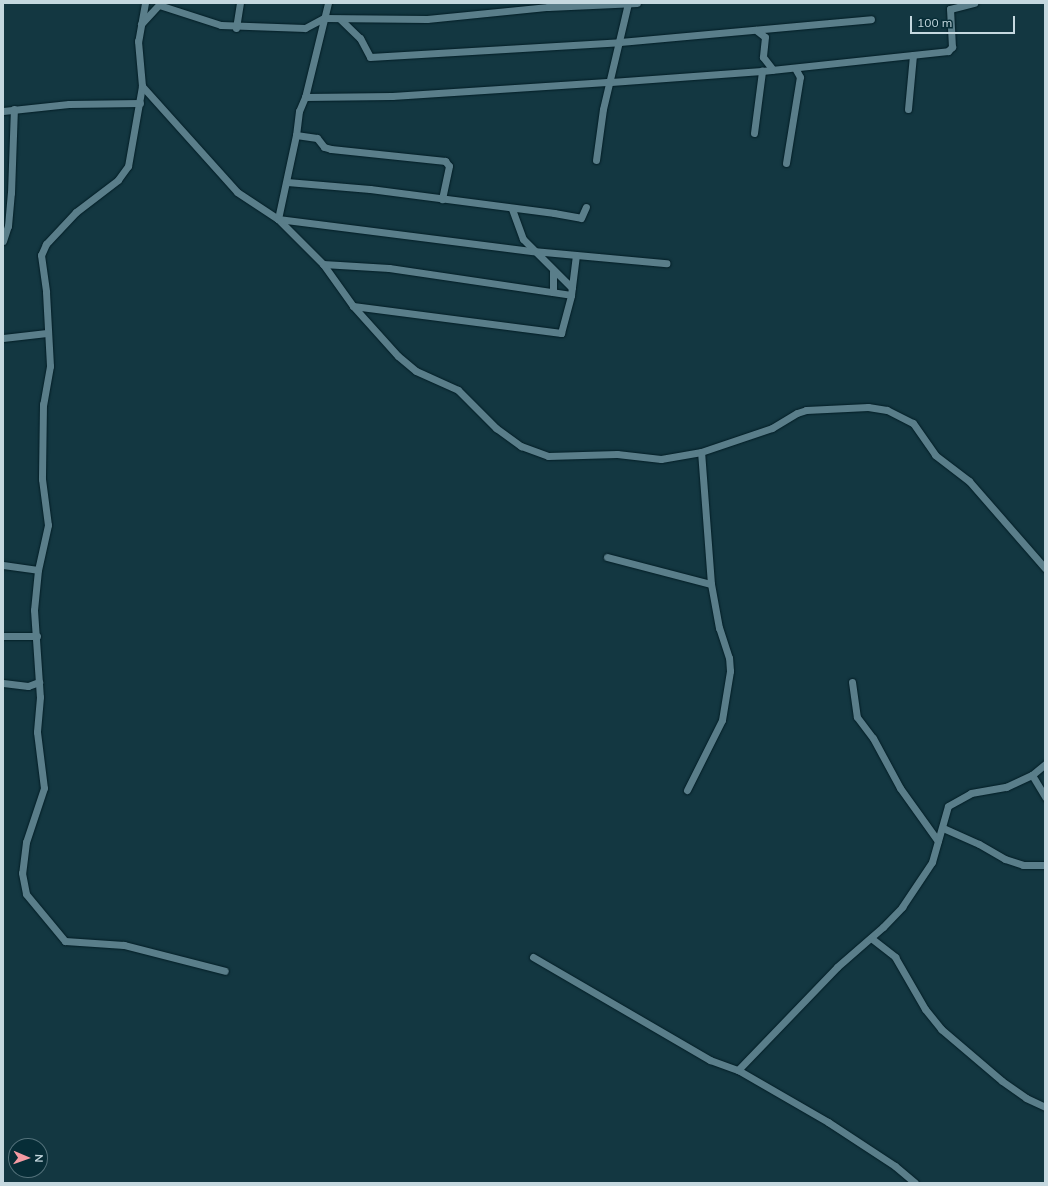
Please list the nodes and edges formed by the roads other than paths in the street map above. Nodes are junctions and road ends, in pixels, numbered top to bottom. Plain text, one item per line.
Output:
1 (145, 3) edge
2 (240, 3) edge
3 (328, 3) edge
4 (628, 3) edge
5 (637, 3) edge
6 (974, 3) edge
7 (324, 18) junction
8 (871, 18) dead end
9 (340, 19) junction
10 (141, 24) junction
11 (236, 28) junction
12 (756, 30) junction
13 (620, 42) junction
14 (913, 55) junction
15 (794, 68) junction
16 (773, 70) junction
17 (762, 72) junction
18 (611, 82) junction
19 (142, 86) junction
20 (305, 98) junction
21 (140, 104) junction
22 (14, 109) junction
23 (908, 109) dead end
24 (3, 111) edge
25 (754, 133) dead end
26 (296, 135) junction
27 (596, 160) dead end
28 (786, 163) dead end
29 (287, 182) junction
30 (442, 199) junction
31 (586, 207) dead end
32 (512, 208) junction
33 (278, 219) junction
34 (3, 241) edge
35 (533, 251) junction
36 (576, 255) junction
37 (666, 263) dead end
38 (323, 264) junction
39 (553, 271) junction
40 (572, 291) junction
41 (553, 292) junction
42 (353, 306) junction
43 (47, 332) junction
44 (3, 338) edge
45 (701, 452) junction
46 (607, 557) dead end
47 (3, 565) edge
48 (1045, 568) edge
49 (38, 570) junction
50 (711, 584) junction
51 (3, 636) edge
52 (37, 636) junction
53 (3, 682) edge
54 (39, 682) junction
55 (852, 682) dead end
56 (1045, 764) edge
57 (1032, 774) junction
58 (687, 790) dead end
59 (1045, 797) edge
60 (943, 828) junction
61 (938, 841) junction
62 (1045, 865) edge
63 (871, 938) junction
64 (533, 957) dead end
65 (225, 972) dead end
66 (738, 1070) junction
67 (1045, 1107) edge
68 (915, 1183) edge

1 - 10 street
2 - 11 street
3 - 7 street
4 - 5 street
4 - 9 street
4 - 13 street
6 - 14 street
7 - 9 street
7 - 11 street
7 - 20 street
8 - 12 street
9 - 13 street
10 - 11 street
10 - 19 street
12 - 13 street
12 - 16 street
13 - 18 street
14 - 15 street
14 - 23 street
15 - 16 street
15 - 28 street
16 - 17 street
17 - 18 street
17 - 25 street
18 - 20 street
18 - 27 street
19 - 21 street
19 - 33 street
20 - 26 street
21 - 22 street
21 - 43 street
22 - 24 street
22 - 34 street
26 - 29 street
26 - 30 street
29 - 30 street
29 - 33 street
30 - 32 street
31 - 32 street
32 - 35 street
33 - 35 street
33 - 38 street
35 - 36 street
35 - 39 street
36 - 37 street
36 - 40 street
38 - 41 street
38 - 42 street
39 - 40 street
39 - 41 street
40 - 41 street
40 - 42 street
42 - 45 street
43 - 44 street
43 - 49 street
45 - 48 street
45 - 50 street
46 - 50 street
47 - 49 street
49 - 52 street
50 - 58 street
51 - 52 street
52 - 54 street
53 - 54 street
54 - 65 street
55 - 61 street
56 - 57 street
57 - 59 street
57 - 60 street
60 - 61 street
60 - 62 street
61 - 63 street
63 - 66 street
63 - 67 street
64 - 66 street
66 - 68 street

